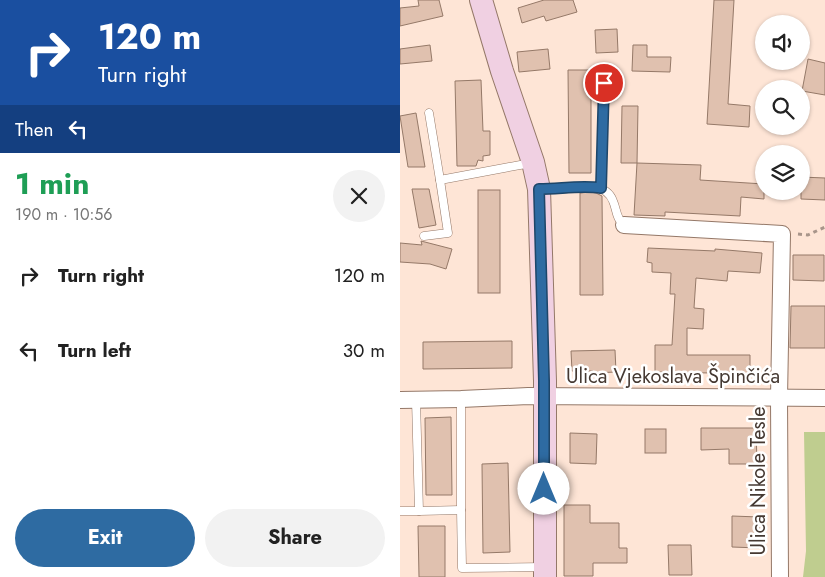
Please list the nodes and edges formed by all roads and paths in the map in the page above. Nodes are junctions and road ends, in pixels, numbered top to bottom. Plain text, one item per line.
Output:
1 (481, 0) edge
2 (604, 83) dead end
3 (429, 113) dead end
4 (533, 162) junction
5 (440, 180) junction
6 (601, 188) junction
7 (539, 189) junction
8 (624, 225) joint
9 (825, 227) edge
10 (782, 234) junction
11 (424, 236) dead end
12 (544, 396) junction
13 (779, 398) junction
14 (825, 398) edge
15 (461, 399) junction
16 (408, 400) edge
17 (461, 510) junction
18 (419, 511) junction
19 (400, 512) edge
20 (544, 572) edge
21 (780, 577) edge

1 - 4 street
2 - 6 lane
3 - 5 lane
4 - 5 lane
4 - 7 street
5 - 11 lane
6 - 7 lane
6 - 8 lane
7 - 12 street
8 - 10 street
9 - 10 path
10 - 13 street, Ulica Nikole Tesle
12 - 13 street, Ulica Vjekoslava Špinčića
12 - 15 street, Ulica Vjekoslava Špinčića
12 - 20 street
13 - 14 street, Ulica Vjekoslava Špinčića
13 - 21 street, Ulica Nikole Tesle
15 - 16 street, Ulica Vjekoslava Špinčića
15 - 17 lane
16 - 18 lane
17 - 18 lane
17 - 20 lane
18 - 19 lane

